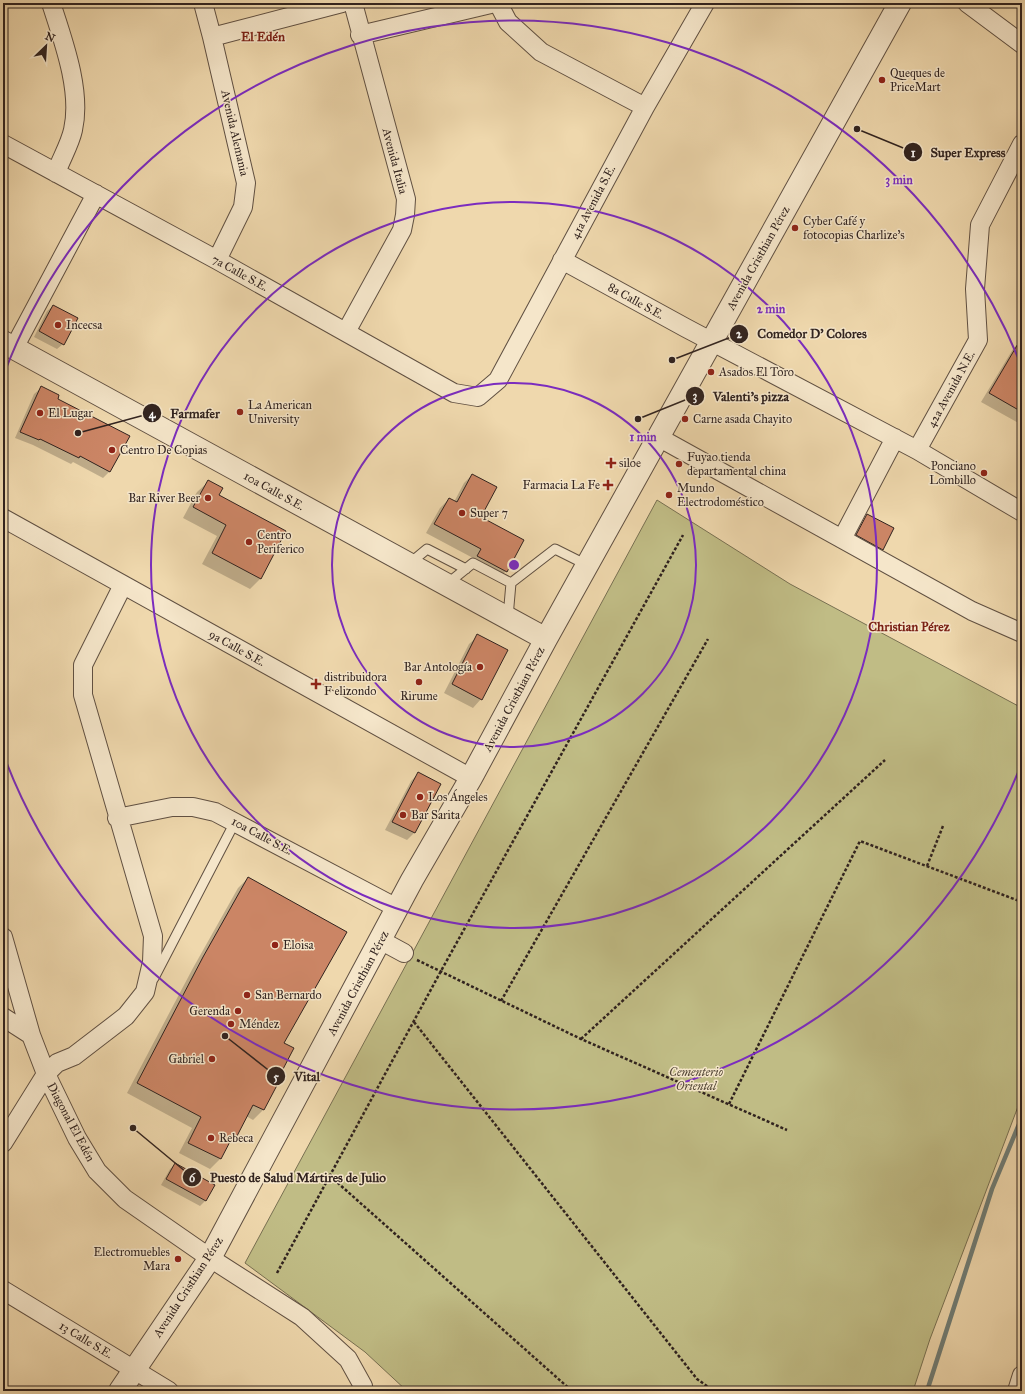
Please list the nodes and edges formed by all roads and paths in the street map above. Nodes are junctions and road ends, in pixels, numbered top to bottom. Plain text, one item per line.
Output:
1 (51, 3) edge
2 (203, 3) edge
3 (342, 3) edge
4 (353, 3) edge
5 (495, 3) edge
6 (498, 3) edge
7 (705, 3) edge
8 (900, 3) edge
9 (967, 3) edge
10 (360, 35) junction
11 (212, 37) junction
12 (1022, 44) edge
13 (645, 107) junction
14 (3, 144) edge
15 (1022, 144) edge
16 (56, 172) junction
17 (96, 194) junction
18 (218, 260) junction
19 (562, 260) junction
20 (346, 332) junction
21 (711, 342) junction
22 (8, 345) edge
23 (478, 397) joint
24 (658, 437) junction
25 (896, 438) junction
26 (917, 450) junction
27 (1022, 512) edge
28 (3, 518) edge
29 (683, 535) dead end
30 (842, 539) junction
31 (409, 564) junction
32 (587, 565) junction
33 (466, 569) junction
34 (511, 583) junction
35 (446, 584) junction
36 (123, 585) junction
37 (508, 618) junction
38 (1022, 633) edge
39 (546, 639) junction
40 (708, 639) dead end
41 (885, 760) dead end
42 (471, 778) junction
43 (117, 818) junction
44 (235, 822) junction
45 (944, 826) dead end
46 (928, 866) junction
47 (1022, 902) edge
48 (397, 908) junction
49 (3, 937) edge
50 (380, 940) junction
51 (404, 953) joint
52 (441, 971) junction
53 (145, 992) junction
54 (501, 1001) junction
55 (3, 1017) edge
56 (414, 1022) junction
57 (31, 1035) junction
58 (581, 1038) junction
59 (46, 1074) junction
60 (729, 1104) junction
61 (787, 1130) dead end
62 (3, 1143) edge
63 (330, 1176) junction
64 (210, 1258) junction
65 (277, 1273) dead end
66 (3, 1290) edge
67 (134, 1370) junction
68 (1022, 1375) edge
69 (120, 1391) edge
70 (169, 1391) edge
71 (363, 1391) edge
72 (572, 1391) edge
73 (714, 1391) edge
74 (1016, 1391) edge

1 - 16 street
2 - 11 street, Avenida Alemania
3 - 11 street
4 - 10 street, Avenida Italia
5 - 10 street
6 - 13 street
7 - 13 street, 41a Avenida S.E.
8 - 21 street, Avenida Cristhian Pérez
9 - 12 street
10 - 20 street, Avenida Italia
11 - 18 street, Avenida Alemania
13 - 19 street, 41a Avenida S.E.
14 - 16 street, 7a Calle S.E.
15 - 26 street, 42a Avenida N.E.
16 - 17 street, 7a Calle S.E.
17 - 18 street, 7a Calle S.E.
17 - 22 street
18 - 20 street, 7a Calle S.E.
19 - 21 street, 8a Calle S.E.
19 - 23 street, 41a Avenida S.E.
20 - 23 street, 7a Calle S.E.
21 - 24 street, Avenida Cristhian Pérez
21 - 25 street, 8a Calle S.E.
22 - 31 street, 10a Calle S.E.
24 - 30 street
24 - 32 street, Avenida Cristhian Pérez
25 - 26 street, 8a Calle S.E.
25 - 30 street
26 - 27 street, 8a Calle S.E.
28 - 36 street, 9a Calle S.E.
29 - 52 path
30 - 38 street
31 - 33 lane
31 - 35 street, 10a Calle S.E.
32 - 34 lane
32 - 39 street, Avenida Cristhian Pérez
33 - 34 lane
33 - 35 lane
34 - 37 lane
35 - 37 street, 10a Calle S.E.
36 - 42 street, 9a Calle S.E.
36 - 43 street
37 - 39 street, 10a Calle S.E.
39 - 42 street, Avenida Cristhian Pérez
40 - 54 path
41 - 58 path
42 - 48 street, Avenida Cristhian Pérez
43 - 44 street, 10a Calle S.E.
43 - 53 street
44 - 48 street, 10a Calle S.E.
44 - 53 lane
45 - 46 path
46 - 47 path
46 - 60 path
48 - 50 street, Avenida Cristhian Pérez
49 - 57 street, Diagonal El Edén
50 - 51 street
50 - 64 street, Avenida Cristhian Pérez
51 - 52 path
52 - 54 path
52 - 56 path
53 - 59 street
54 - 58 path
55 - 57 street
56 - 63 path
56 - 73 path
57 - 59 street, Diagonal El Edén
58 - 60 path
59 - 62 street
59 - 64 street, Diagonal El Edén
60 - 61 path
63 - 65 path
63 - 72 path
64 - 67 street, Avenida Cristhian Pérez
64 - 71 street, Diagonal El Edén
66 - 67 street, 13 Calle S.E.
67 - 69 street, Avenida Cristhian Pérez
67 - 70 street, 13 Calle S.E.
68 - 74 street

